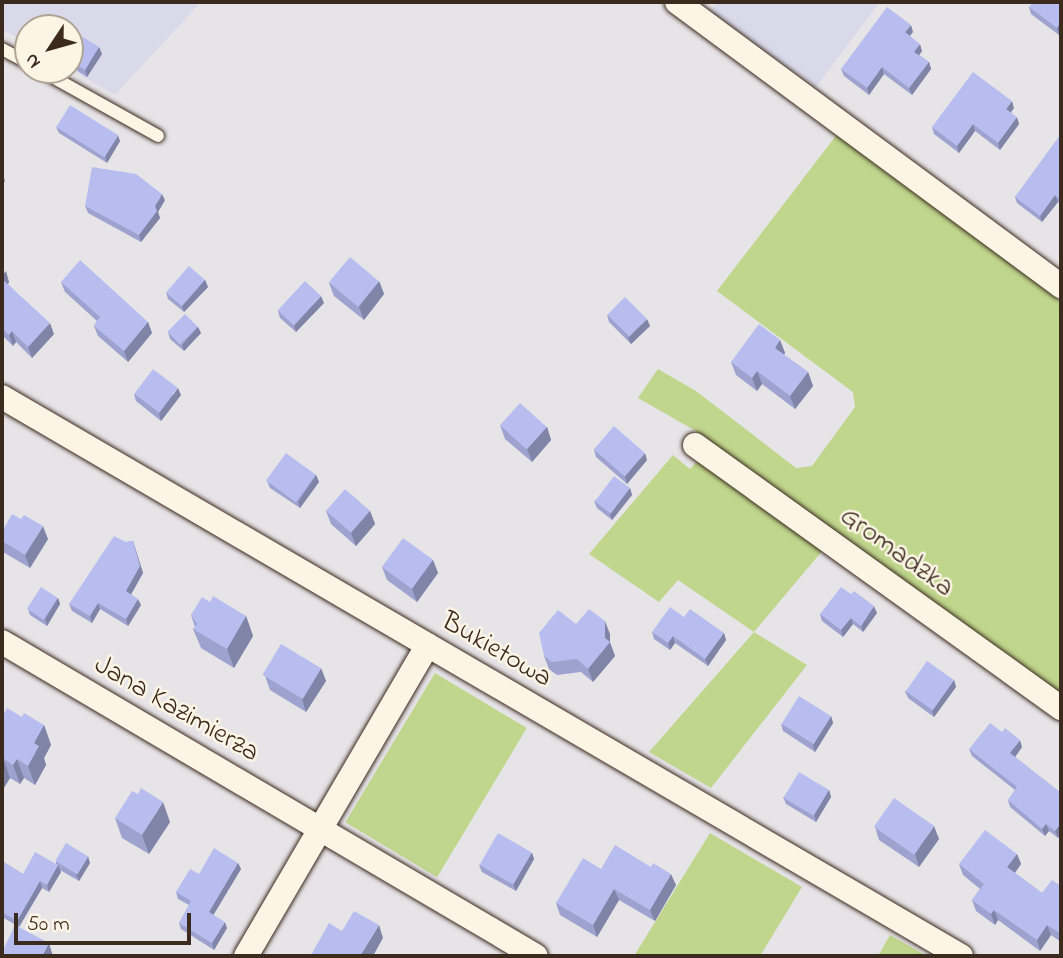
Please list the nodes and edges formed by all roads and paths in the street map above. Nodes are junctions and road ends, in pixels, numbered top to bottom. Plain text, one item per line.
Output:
1 (685, 4) edge
2 (65, 84) edge
3 (158, 136) dead end
4 (1061, 286) edge
5 (2, 397) edge
6 (695, 445) dead end
7 (2, 642) edge
8 (428, 645) junction
9 (1061, 708) edge
10 (321, 829) junction
11 (246, 956) edge
12 (536, 956) edge
13 (961, 956) edge

1 - 4 street
2 - 3 lane
5 - 8 street, Bukietowa
6 - 9 street, Gromadzka
7 - 10 street, Jana Kazimierza
8 - 10 street
8 - 13 street, Bukietowa
10 - 11 street
10 - 12 street, Jana Kazimierza

